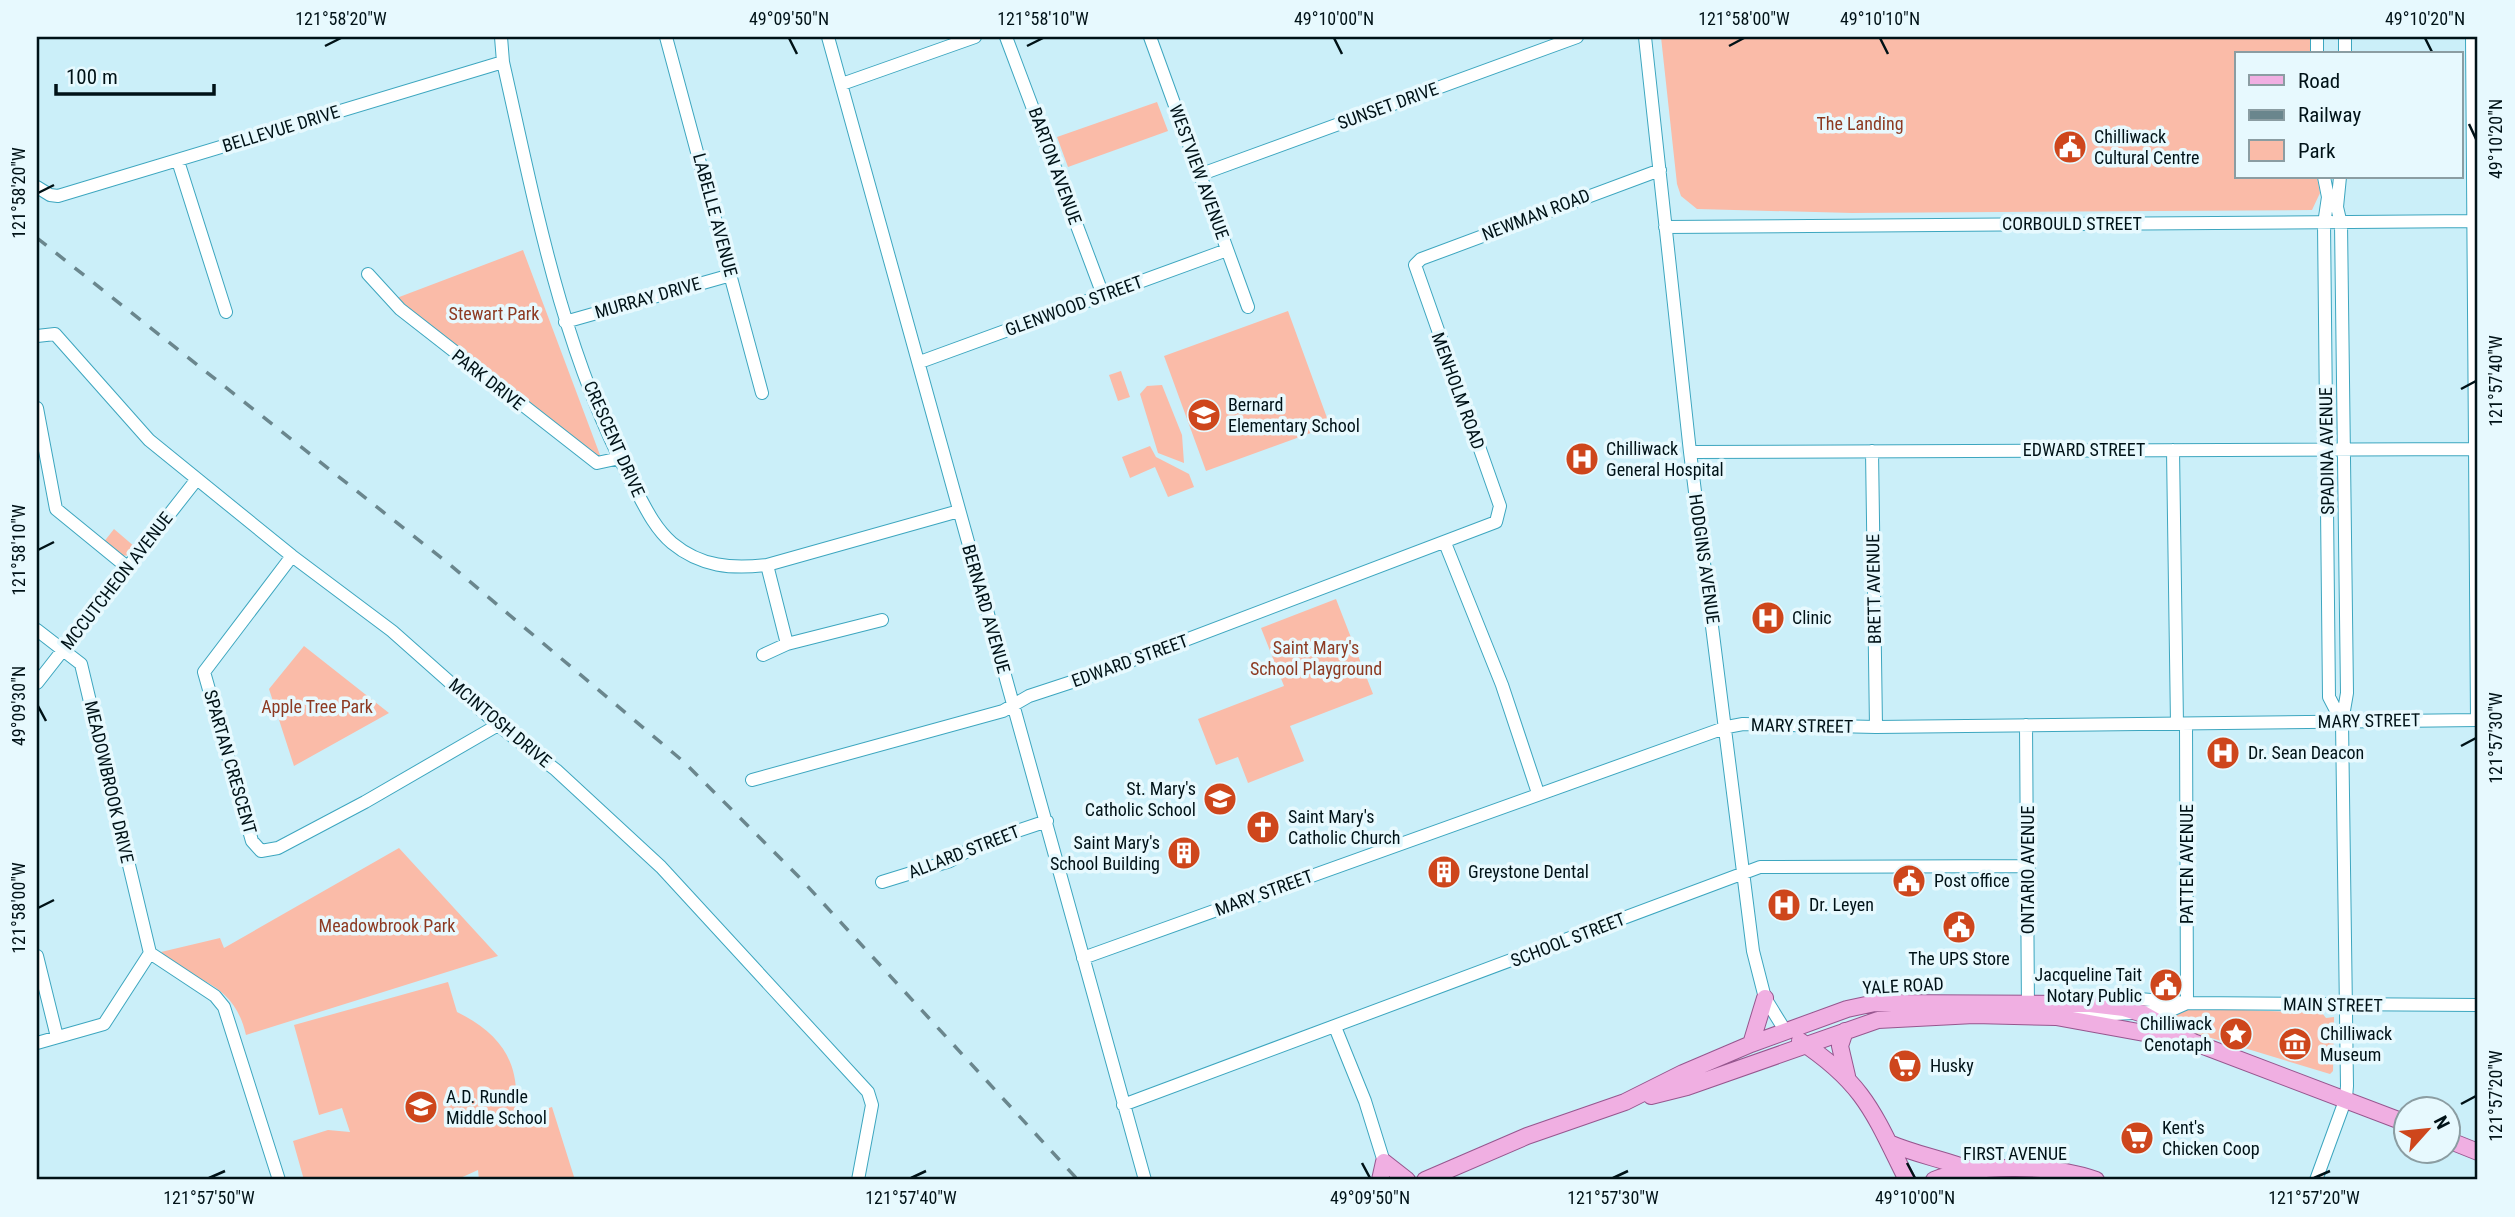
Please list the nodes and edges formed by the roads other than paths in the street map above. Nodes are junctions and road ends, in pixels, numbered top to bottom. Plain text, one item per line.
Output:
1 (501, 37) edge
2 (666, 37) edge
3 (828, 37) edge
4 (975, 37) edge
5 (1006, 37) edge
6 (1150, 37) edge
7 (1577, 37) edge
8 (1644, 37) edge
9 (2472, 37) edge
10 (503, 62) junction
11 (842, 84) junction
12 (178, 161) junction
13 (1660, 170) junction
14 (1199, 175) junction
15 (2325, 178) edge
16 (2340, 178) edge
17 (37, 187) edge
18 (2476, 221) edge
19 (2324, 224) junction
20 (2341, 224) junction
21 (1665, 227) junction
22 (1227, 250) junction
23 (1415, 265) joint
24 (368, 274) dead end
25 (731, 275) junction
26 (1103, 295) junction
27 (1248, 307) dead end
28 (226, 312) dead end
29 (565, 322) junction
30 (37, 336) edge
31 (920, 362) junction
32 (762, 393) dead end
33 (37, 408) edge
34 (2327, 449) junction
35 (2343, 449) junction
36 (2476, 449) edge
37 (2173, 450) junction
38 (1872, 451) junction
39 (1690, 452) junction
40 (620, 458) junction
41 (197, 479) junction
42 (959, 511) junction
43 (1500, 518) joint
44 (1445, 542) junction
45 (292, 556) junction
46 (767, 565) junction
47 (127, 567) junction
48 (882, 620) dead end
49 (37, 630) edge
50 (787, 644) junction
51 (64, 650) junction
52 (763, 655) dead end
53 (37, 683) edge
54 (1014, 705) junction
55 (2478, 720) edge
56 (2342, 722) junction
57 (2181, 724) junction
58 (498, 725) junction
59 (2026, 725) junction
60 (1727, 727) junction
61 (1876, 727) junction
62 (752, 780) dead end
63 (1538, 793) junction
64 (1047, 821) junction
65 (2029, 866) junction
66 (1742, 873) junction
67 (882, 882) dead end
68 (150, 953) junction
69 (37, 956) edge
70 (1083, 958) junction
71 (1765, 998) junction
72 (2187, 1003) junction
73 (2090, 1004) junction
74 (2478, 1005) edge
75 (2347, 1006) junction
76 (2028, 1010) junction
77 (2143, 1014) junction
78 (2056, 1017) junction
79 (1335, 1027) junction
80 (1845, 1031) junction
81 (1786, 1032) junction
82 (57, 1037) junction
83 (2193, 1042) junction
84 (37, 1044) edge
85 (1751, 1044) junction
86 (1806, 1045) junction
87 (1847, 1076) junction
88 (2346, 1098) junction
89 (1625, 1102) junction
90 (1123, 1105) junction
91 (2392, 1117) edge
92 (1889, 1143) junction
93 (1384, 1162) junction
94 (1971, 1170) junction
95 (279, 1180) edge
96 (858, 1180) edge
97 (1144, 1180) edge
98 (1380, 1180) edge
99 (1407, 1180) edge
100 (1425, 1180) edge
101 (1908, 1180) edge
102 (1934, 1180) edge
103 (2096, 1180) edge
104 (2316, 1180) edge

1 - 10 street, CRESCENT DRIVE
2 - 25 street, LABELLE AVENUE
3 - 11 street, BERNARD AVENUE
4 - 11 street
5 - 26 street, BARTON AVENUE
6 - 14 street, WESTVIEW AVENUE
7 - 14 street, SUNSET DRIVE
8 - 13 street, HODGINS AVENUE
9 - 18 street
10 - 12 street, BELLEVUE DRIVE
10 - 29 street, CRESCENT DRIVE
11 - 31 street, BERNARD AVENUE
12 - 17 street, BELLEVUE DRIVE
12 - 28 street
13 - 21 street, HODGINS AVENUE
13 - 23 street, NEWMAN ROAD
14 - 22 street, WESTVIEW AVENUE
15 - 19 street, SPADINA AVENUE
16 - 20 street, SPADINA AVENUE
18 - 20 street, CORBOULD STREET
18 - 36 street
19 - 20 street, CORBOULD STREET
19 - 21 street, CORBOULD STREET
19 - 34 street, SPADINA AVENUE
20 - 35 street, SPADINA AVENUE
21 - 39 street, HODGINS AVENUE
22 - 26 street, GLENWOOD STREET
22 - 27 street, WESTVIEW AVENUE
23 - 43 street, MENHOLM ROAD
24 - 40 street, PARK DRIVE
25 - 29 street, MURRAY DRIVE
25 - 32 street, LABELLE AVENUE
26 - 31 street, GLENWOOD STREET
29 - 40 street, CRESCENT DRIVE
30 - 41 street, MCINTOSH DRIVE
31 - 42 street, BERNARD AVENUE
33 - 47 street
34 - 35 street, EDWARD STREET
34 - 37 street, EDWARD STREET
34 - 56 street, SPADINA AVENUE
35 - 36 street, EDWARD STREET
35 - 56 street, SPADINA AVENUE
36 - 55 street
37 - 38 street, EDWARD STREET
37 - 57 street, PATTEN AVENUE
38 - 39 street, EDWARD STREET
38 - 61 street, BRETT AVENUE
39 - 60 street, HODGINS AVENUE
40 - 46 street, CRESCENT DRIVE
41 - 45 street, MCINTOSH DRIVE
41 - 47 street, MCCUTCHEON AVENUE
42 - 46 street, CRESCENT DRIVE
42 - 54 street, BERNARD AVENUE
43 - 44 street, EDWARD STREET
44 - 54 street, EDWARD STREET
44 - 63 street
45 - 58 street, MCINTOSH DRIVE
45 - 58 street, SPARTAN CRESCENT
46 - 50 street
47 - 51 street, MCCUTCHEON AVENUE
48 - 50 street
49 - 51 street, MEADOWBROOK DRIVE
50 - 52 street
51 - 53 street, MCCUTCHEON AVENUE
51 - 68 street, MEADOWBROOK DRIVE
54 - 62 street, EDWARD STREET
54 - 64 street, BERNARD AVENUE
55 - 56 street, MARY STREET
56 - 57 street, MARY STREET
56 - 75 street, SPADINA AVENUE
57 - 59 street, MARY STREET
57 - 72 street, PATTEN AVENUE
58 - 96 street, MCINTOSH DRIVE
59 - 61 street, MARY STREET
59 - 65 street, ONTARIO AVENUE
60 - 61 street, MARY STREET
60 - 63 street, MARY STREET
60 - 66 street, HODGINS AVENUE
63 - 70 street, MARY STREET
64 - 67 street, ALLARD STREET
64 - 70 street, BERNARD AVENUE
65 - 66 street, SCHOOL STREET
65 - 76 street, ONTARIO AVENUE
66 - 71 street, HODGINS AVENUE
66 - 79 street, SCHOOL STREET
68 - 82 street
68 - 95 street
69 - 82 street
70 - 90 street, BERNARD AVENUE
71 - 81 street, HODGINS AVENUE
71 - 85 main road
72 - 73 street, MAIN STREET
72 - 75 street, MAIN STREET
72 - 77 street, MAIN STREET
73 - 76 main road, YALE ROAD
73 - 77 main road, YALE ROAD
74 - 75 street, MAIN STREET
75 - 88 street, SPADINA AVENUE
76 - 78 main road, YALE ROAD
76 - 80 main road, YALE ROAD
76 - 81 main road, YALE ROAD
77 - 78 street, MAIN STREET
77 - 83 main road, YALE ROAD
78 - 83 main road, YALE ROAD
79 - 90 street, SCHOOL STREET
79 - 93 street
80 - 86 main road, YALE ROAD
80 - 87 main road
81 - 85 main road, YALE ROAD
81 - 86 main road
82 - 84 street
83 - 88 main road, YALE ROAD
85 - 89 main road, YALE ROAD
86 - 87 main road
86 - 89 main road, YALE ROAD
87 - 92 main road
88 - 91 main road, YALE ROAD
88 - 104 street, SPADINA AVENUE
89 - 100 main road, YALE ROAD
90 - 97 street, BERNARD AVENUE
92 - 94 main road
92 - 101 main road
93 - 98 main road
93 - 99 main road
94 - 102 main road, FIRST AVENUE
94 - 103 main road, FIRST AVENUE

